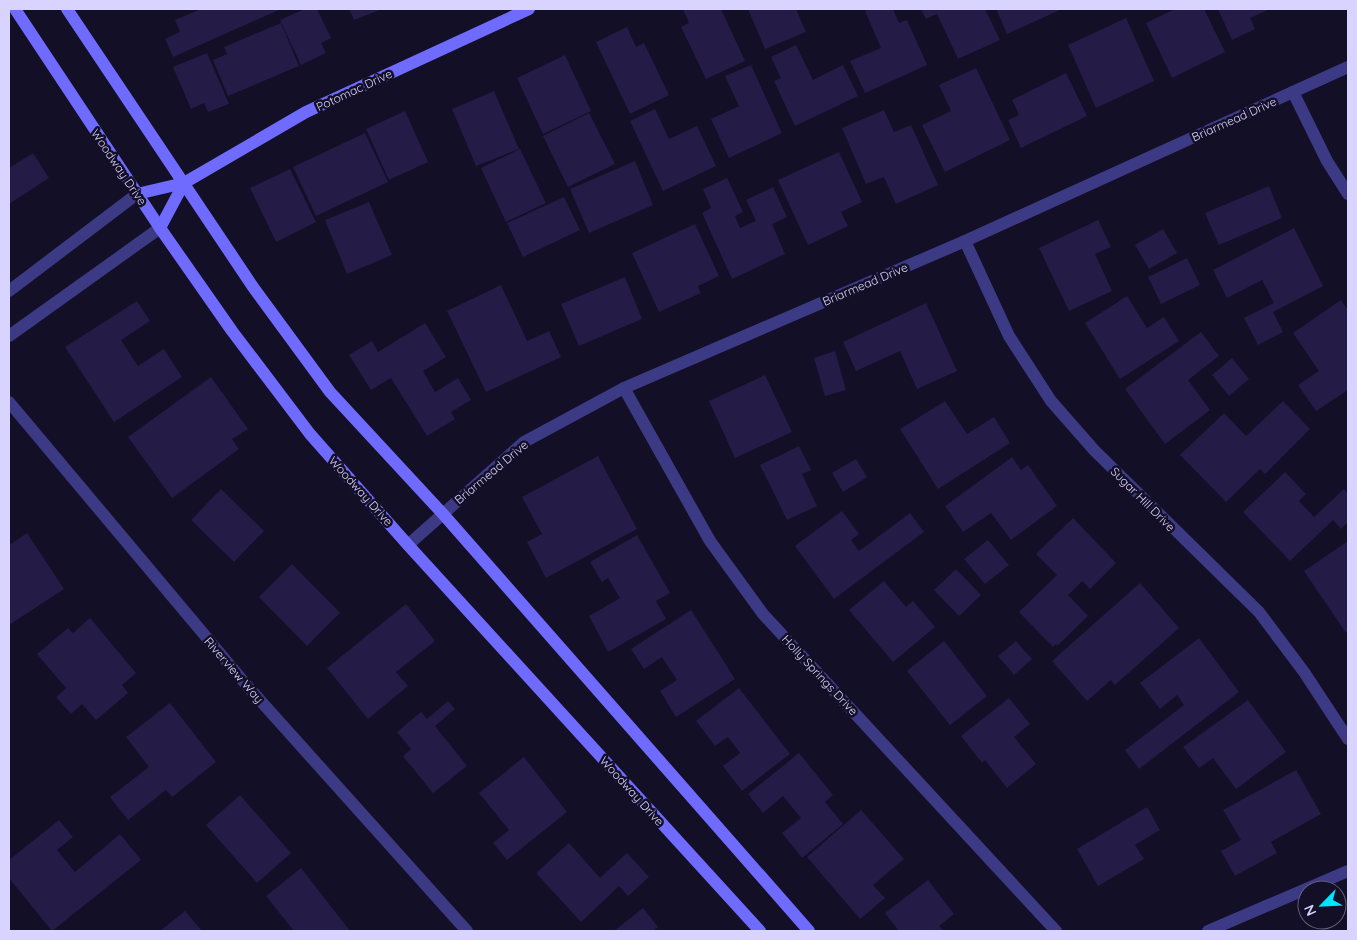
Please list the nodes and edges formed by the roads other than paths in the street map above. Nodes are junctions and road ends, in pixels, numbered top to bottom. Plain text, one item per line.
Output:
1 (15, 9) edge
2 (67, 9) edge
3 (529, 9) edge
4 (1348, 67) edge
5 (1293, 92) junction
6 (184, 183) junction
7 (137, 194) junction
8 (1348, 194) edge
9 (160, 228) junction
10 (965, 241) junction
11 (9, 291) edge
12 (9, 336) edge
13 (624, 388) junction
14 (9, 402) edge
15 (443, 514) junction
16 (408, 545) junction
17 (1348, 739) edge
18 (1348, 871) edge
19 (467, 931) edge
20 (760, 931) edge
21 (809, 931) edge
22 (1056, 931) edge
23 (1208, 931) edge

1 - 7 main road, Woodway Drive
2 - 6 main road
3 - 6 main road, Potomac Drive
4 - 5 street, Briarmead Drive
5 - 8 street
5 - 10 street, Briarmead Drive
6 - 7 main road, Potomac Drive
6 - 9 main road
6 - 15 main road
7 - 9 main road, Woodway Drive
7 - 11 street, Potomac Drive
9 - 12 street
9 - 16 main road, Woodway Drive
10 - 13 street, Briarmead Drive
10 - 17 street, Sugar Hill Drive
13 - 15 street, Briarmead Drive
13 - 22 street, Holly Springs Drive
14 - 19 street, Riverview Way
15 - 16 street, Briarmead Drive
15 - 21 main road
16 - 20 main road, Woodway Drive
18 - 23 street

